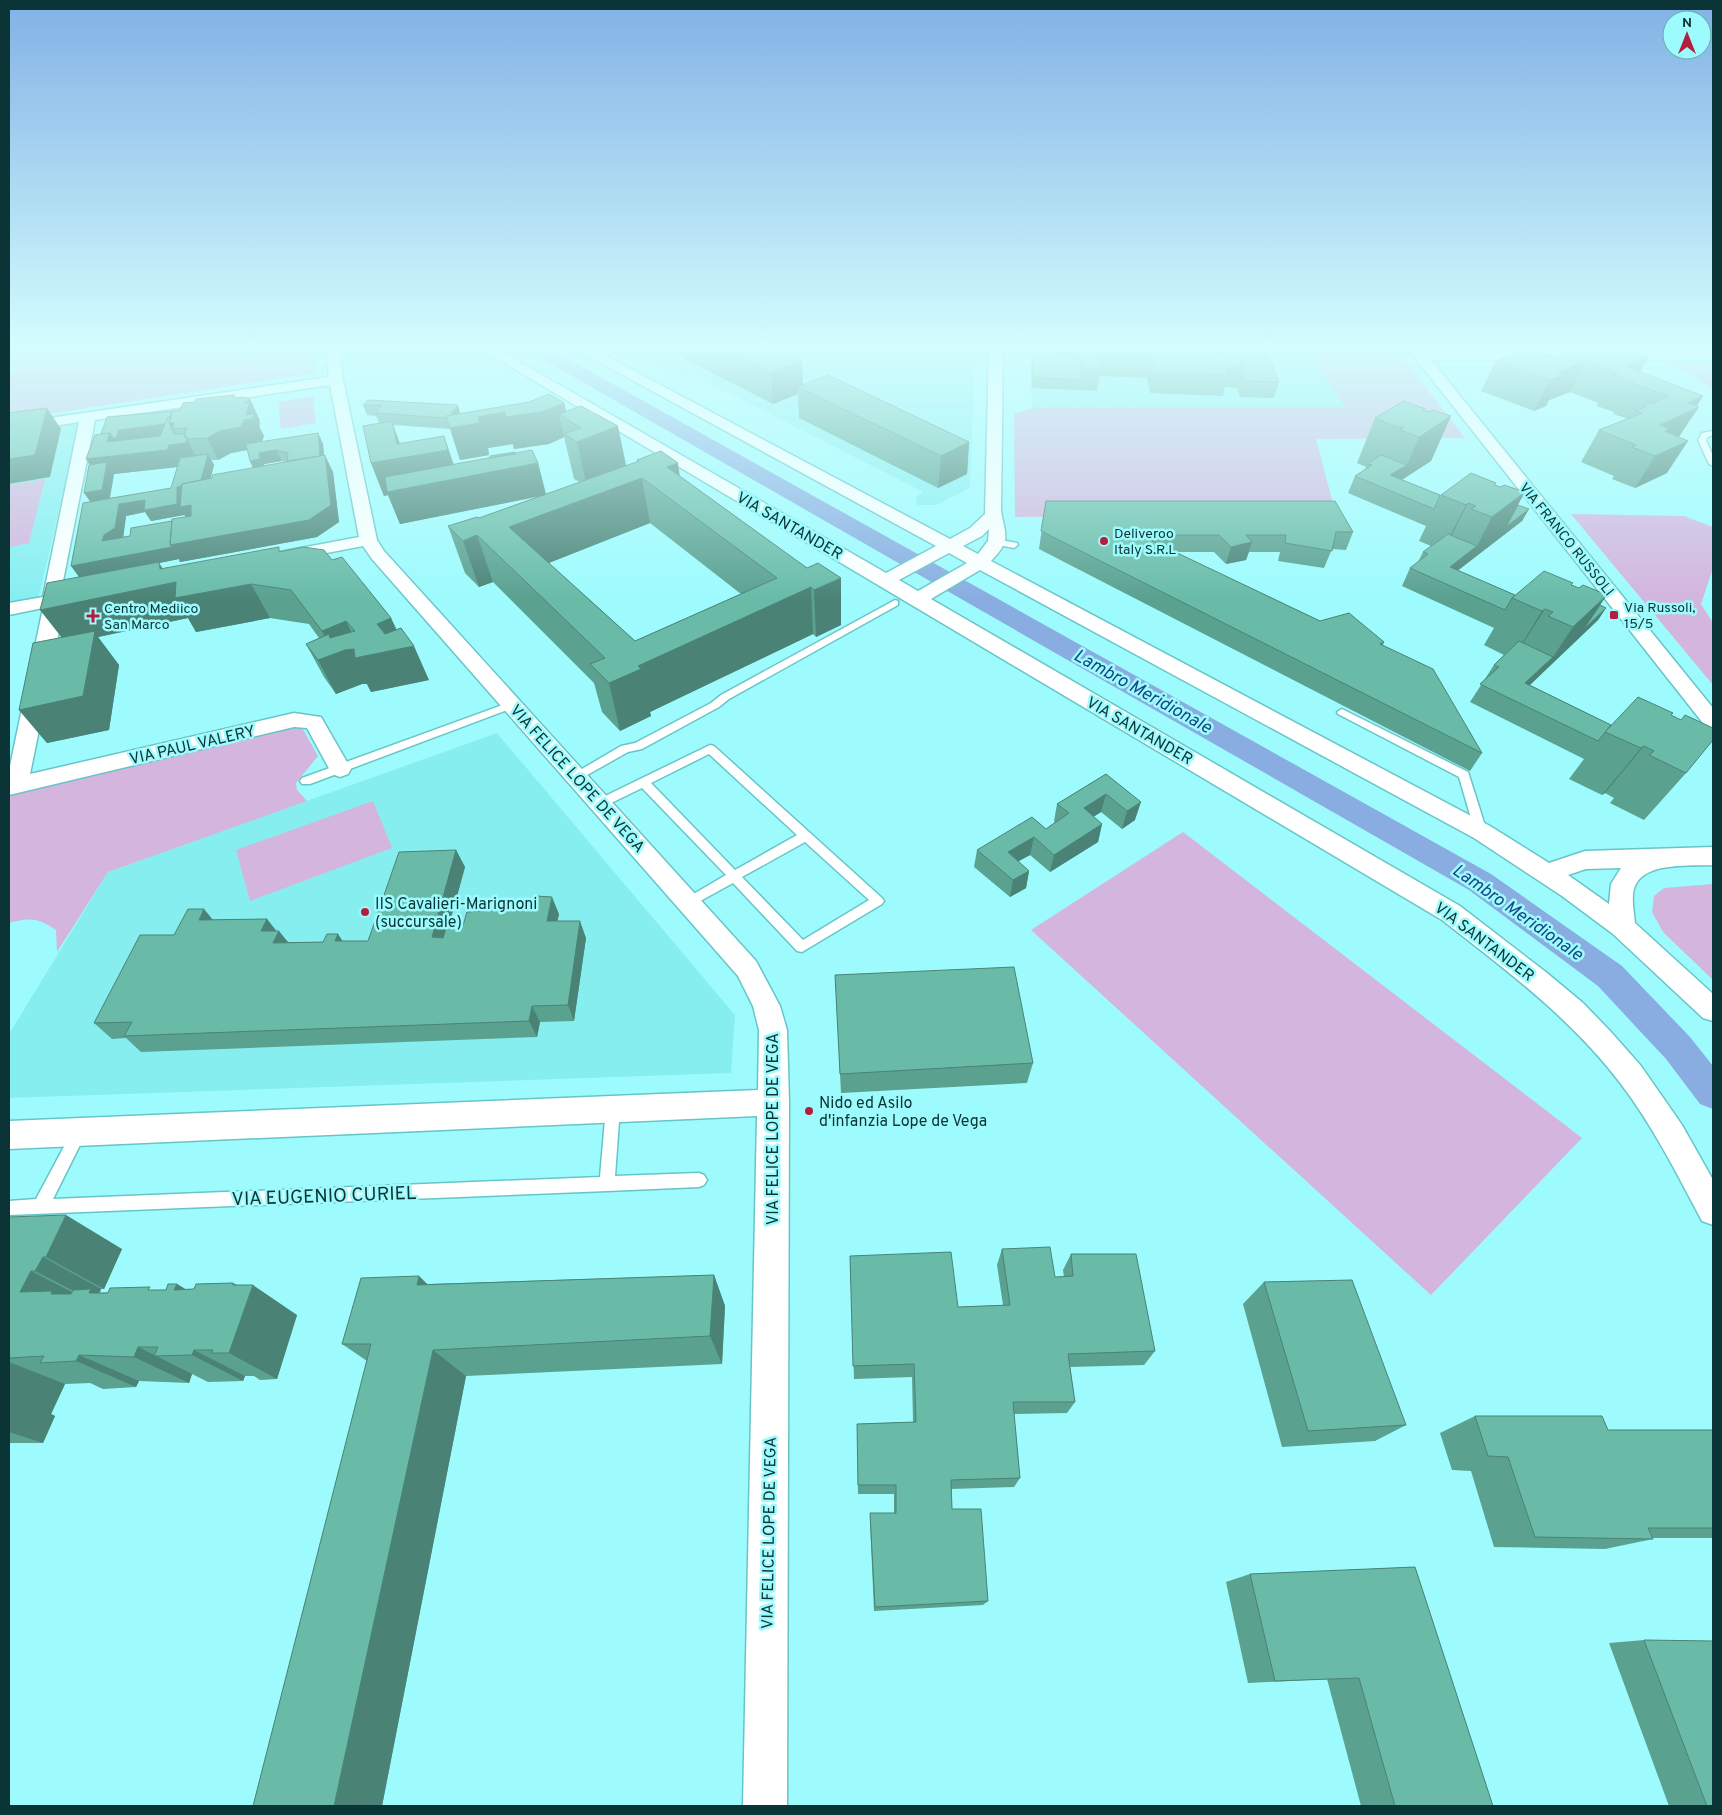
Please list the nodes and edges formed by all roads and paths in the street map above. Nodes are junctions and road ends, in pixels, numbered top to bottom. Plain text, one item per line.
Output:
1 (85, 430) edge
2 (346, 430) edge
3 (630, 430) edge
4 (730, 430) edge
5 (995, 430) edge
6 (1480, 430) edge
7 (1713, 433) edge
8 (1713, 464) edge
9 (993, 516) junction
10 (368, 540) junction
11 (996, 542) junction
12 (1014, 545) dead end
13 (944, 548) junction
14 (266, 559) edge
15 (976, 566) junction
16 (890, 578) junction
17 (81, 595) edge
18 (923, 596) junction
19 (52, 601) junction
20 (894, 603) dead end
21 (9, 608) edge
22 (511, 705) junction
23 (1342, 712) dead end
24 (1713, 722) edge
25 (340, 769) junction
26 (576, 776) junction
27 (306, 781) dead end
28 (643, 782) junction
29 (13, 786) edge
30 (601, 803) junction
31 (1481, 832) junction
32 (805, 836) junction
33 (1713, 856) edge
34 (1658, 860) junction
35 (1547, 873) junction
36 (734, 876) junction
37 (689, 902) junction
38 (1622, 927) junction
39 (1713, 1010) edge
40 (774, 1102) junction
41 (613, 1108) junction
42 (79, 1133) junction
43 (9, 1136) edge
44 (699, 1180) dead end
45 (607, 1184) junction
46 (40, 1207) junction
47 (9, 1208) edge
48 (1713, 1210) edge
49 (765, 1806) edge

1 - 19 street, VIA PAUL VALERY
2 - 10 street
3 - 16 street, VIA SANTANDER
4 - 13 street
5 - 9 street
6 - 24 street, VIA FRANCO RUSSOLI
7 - 8 lane
9 - 11 street
9 - 13 street
10 - 14 street
10 - 22 street, VIA FELICE LOPE DE VEGA
11 - 12 lane
11 - 15 street
13 - 15 street
13 - 16 street
15 - 18 street
15 - 31 street
16 - 18 street, VIA SANTANDER
17 - 19 street
18 - 48 street, VIA SANTANDER
19 - 21 street
19 - 29 street, VIA PAUL VALERY
20 - 26 lane
22 - 25 lane
22 - 26 street, VIA FELICE LOPE DE VEGA
23 - 31 lane
25 - 27 lane
25 - 29 street, VIA PAUL VALERY
26 - 30 street, VIA FELICE LOPE DE VEGA
28 - 30 lane
28 - 32 lane
28 - 36 lane
30 - 37 street, VIA FELICE LOPE DE VEGA
31 - 35 street
32 - 36 lane
32 - 36 lane
33 - 34 street
34 - 35 street
34 - 38 street
35 - 38 street
36 - 37 lane
37 - 40 street, VIA FELICE LOPE DE VEGA
38 - 39 street
40 - 41 street
40 - 49 street, VIA FELICE LOPE DE VEGA
41 - 42 street
41 - 45 lane
42 - 43 street
42 - 46 lane
44 - 45 lane, VIA EUGENIO CURIEL
45 - 46 lane, VIA EUGENIO CURIEL
46 - 47 lane, VIA EUGENIO CURIEL

